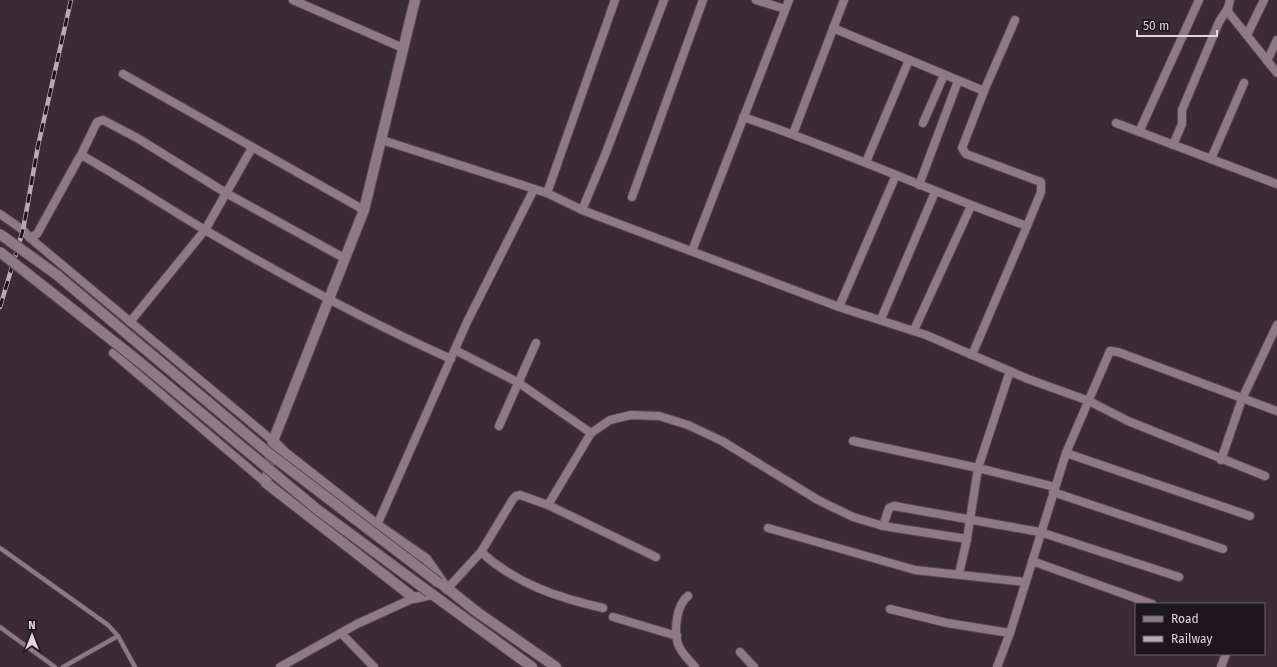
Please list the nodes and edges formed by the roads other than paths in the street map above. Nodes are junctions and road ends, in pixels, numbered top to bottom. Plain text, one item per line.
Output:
1 (293, 0) edge
2 (415, 0) edge
3 (615, 0) edge
4 (664, 0) edge
5 (703, 0) edge
6 (758, 0) edge
7 (789, 0) edge
8 (844, 0) edge
9 (1199, 0) edge
10 (1264, 0) edge
11 (1229, 4) edge
12 (785, 9) junction
13 (1015, 20) dead end
14 (833, 28) junction
15 (1247, 35) junction
16 (1277, 40) edge
17 (403, 48) junction
18 (909, 60) junction
19 (1267, 61) junction
20 (1277, 73) edge
21 (123, 74) dead end
22 (944, 75) junction
23 (958, 81) junction
24 (1244, 83) dead end
25 (984, 91) junction
26 (743, 117) junction
27 (923, 123) dead end
28 (1116, 123) dead end
29 (1139, 132) junction
30 (793, 134) junction
31 (382, 140) junction
32 (1173, 144) junction
33 (252, 148) junction
34 (80, 157) junction
35 (1211, 159) junction
36 (866, 162) junction
37 (896, 175) junction
38 (1277, 184) edge
39 (919, 185) junction
40 (534, 189) junction
41 (935, 192) junction
42 (226, 193) junction
43 (547, 193) junction
44 (632, 197) dead end
45 (971, 206) junction
46 (364, 210) junction
47 (582, 210) junction
48 (0, 214) edge
49 (1027, 226) junction
50 (204, 230) junction
51 (0, 234) edge
52 (30, 238) junction
53 (692, 251) junction
54 (0, 252) edge
55 (344, 258) junction
56 (327, 299) junction
57 (839, 307) junction
58 (881, 319) junction
59 (130, 322) junction
60 (1277, 325) edge
61 (914, 330) junction
62 (536, 343) dead end
63 (455, 350) junction
64 (113, 353) dead end
65 (972, 354) junction
66 (451, 360) junction
67 (1010, 371) junction
68 (519, 383) junction
69 (1242, 399) junction
70 (1089, 401) junction
71 (1277, 411) edge
72 (499, 426) dead end
73 (591, 433) junction
74 (273, 441) junction
75 (853, 441) dead end
76 (1066, 453) junction
77 (1221, 460) junction
78 (978, 468) junction
79 (1265, 476) dead end
80 (266, 483) junction
81 (1054, 489) junction
82 (548, 505) junction
83 (1250, 516) dead end
84 (969, 520) junction
85 (377, 525) junction
86 (883, 526) junction
87 (768, 528) dead end
88 (1040, 532) junction
89 (967, 539) junction
90 (0, 548) edge
91 (1223, 549) dead end
92 (481, 552) junction
93 (656, 557) dead end
94 (1032, 561) junction
95 (959, 574) junction
96 (1179, 577) dead end
97 (1025, 582) junction
98 (443, 586) junction
99 (431, 593) junction
100 (688, 596) dead end
101 (414, 598) junction
102 (1149, 603) edge
103 (604, 608) dead end
104 (890, 609) dead end
105 (613, 617) dead end
106 (0, 627) edge
107 (341, 633) junction
108 (1010, 633) junction
109 (118, 636) junction
110 (677, 636) junction
111 (740, 652) dead end
112 (1226, 655) edge
113 (692, 666) edge
114 (55, 667) edge
115 (63, 667) edge
116 (135, 667) edge
117 (280, 667) edge
118 (374, 667) edge
119 (532, 667) edge
120 (556, 667) edge
121 (754, 667) edge
122 (997, 667) edge
123 (1221, 667) edge

1 - 17 street
2 - 17 main road
3 - 43 street
4 - 47 street
5 - 44 street
6 - 12 street
7 - 12 street
8 - 14 street
9 - 29 street
10 - 15 street
11 - 15 street
11 - 32 street
12 - 26 street
13 - 25 street
14 - 18 street
14 - 30 street
15 - 19 street
16 - 19 street
17 - 31 main road
18 - 22 street
18 - 36 street
19 - 20 street
21 - 33 street
22 - 23 street
22 - 27 street
23 - 25 street
23 - 39 street
24 - 35 street
25 - 49 street
26 - 30 street
26 - 53 street
28 - 29 street
29 - 32 street
30 - 36 street
31 - 40 street
31 - 46 main road
32 - 35 street
33 - 42 street
33 - 46 street
34 - 42 street
34 - 50 street
34 - 52 street
35 - 38 street
36 - 37 street
37 - 39 street
37 - 57 street
39 - 41 street
40 - 43 street
40 - 63 street
41 - 45 street
41 - 58 street
42 - 50 street
42 - 55 street
43 - 47 street
45 - 49 street
45 - 61 street
46 - 55 main road
47 - 53 street
48 - 52 street
49 - 65 street
50 - 56 street
50 - 59 street
51 - 98 main road, bridge
52 - 59 street
53 - 57 street
54 - 99 main road, bridge
55 - 56 main road
56 - 66 street
56 - 74 main road
57 - 58 street
58 - 61 street
59 - 74 street
60 - 69 street
61 - 65 street
62 - 68 street
63 - 66 street
63 - 68 street
64 - 80 street
65 - 67 street
66 - 85 street
67 - 70 street
67 - 78 street
68 - 72 street
68 - 73 street
69 - 70 street
69 - 71 street
69 - 77 street
70 - 76 street
70 - 77 street
73 - 82 street
73 - 86 street
74 - 80 main road
74 - 85 main road
75 - 78 street
76 - 81 street
76 - 83 street
77 - 79 street
78 - 81 street
78 - 84 street
80 - 101 main road
81 - 88 street
81 - 91 street
82 - 92 street
82 - 93 street
84 - 86 street
84 - 88 street
84 - 89 street
85 - 98 main road
86 - 89 street
87 - 95 street
88 - 94 street
88 - 96 street
89 - 95 street
90 - 109 lane
92 - 98 street
92 - 103 street
94 - 97 street
94 - 102 street
95 - 97 street
97 - 108 street
98 - 120 main road
99 - 101 main road
99 - 119 main road
100 - 110 street
101 - 107 street
104 - 108 street
105 - 110 street
106 - 114 lane
107 - 117 street
107 - 118 street
108 - 122 street
109 - 115 lane
109 - 116 lane
110 - 113 street
111 - 121 street
112 - 123 street

